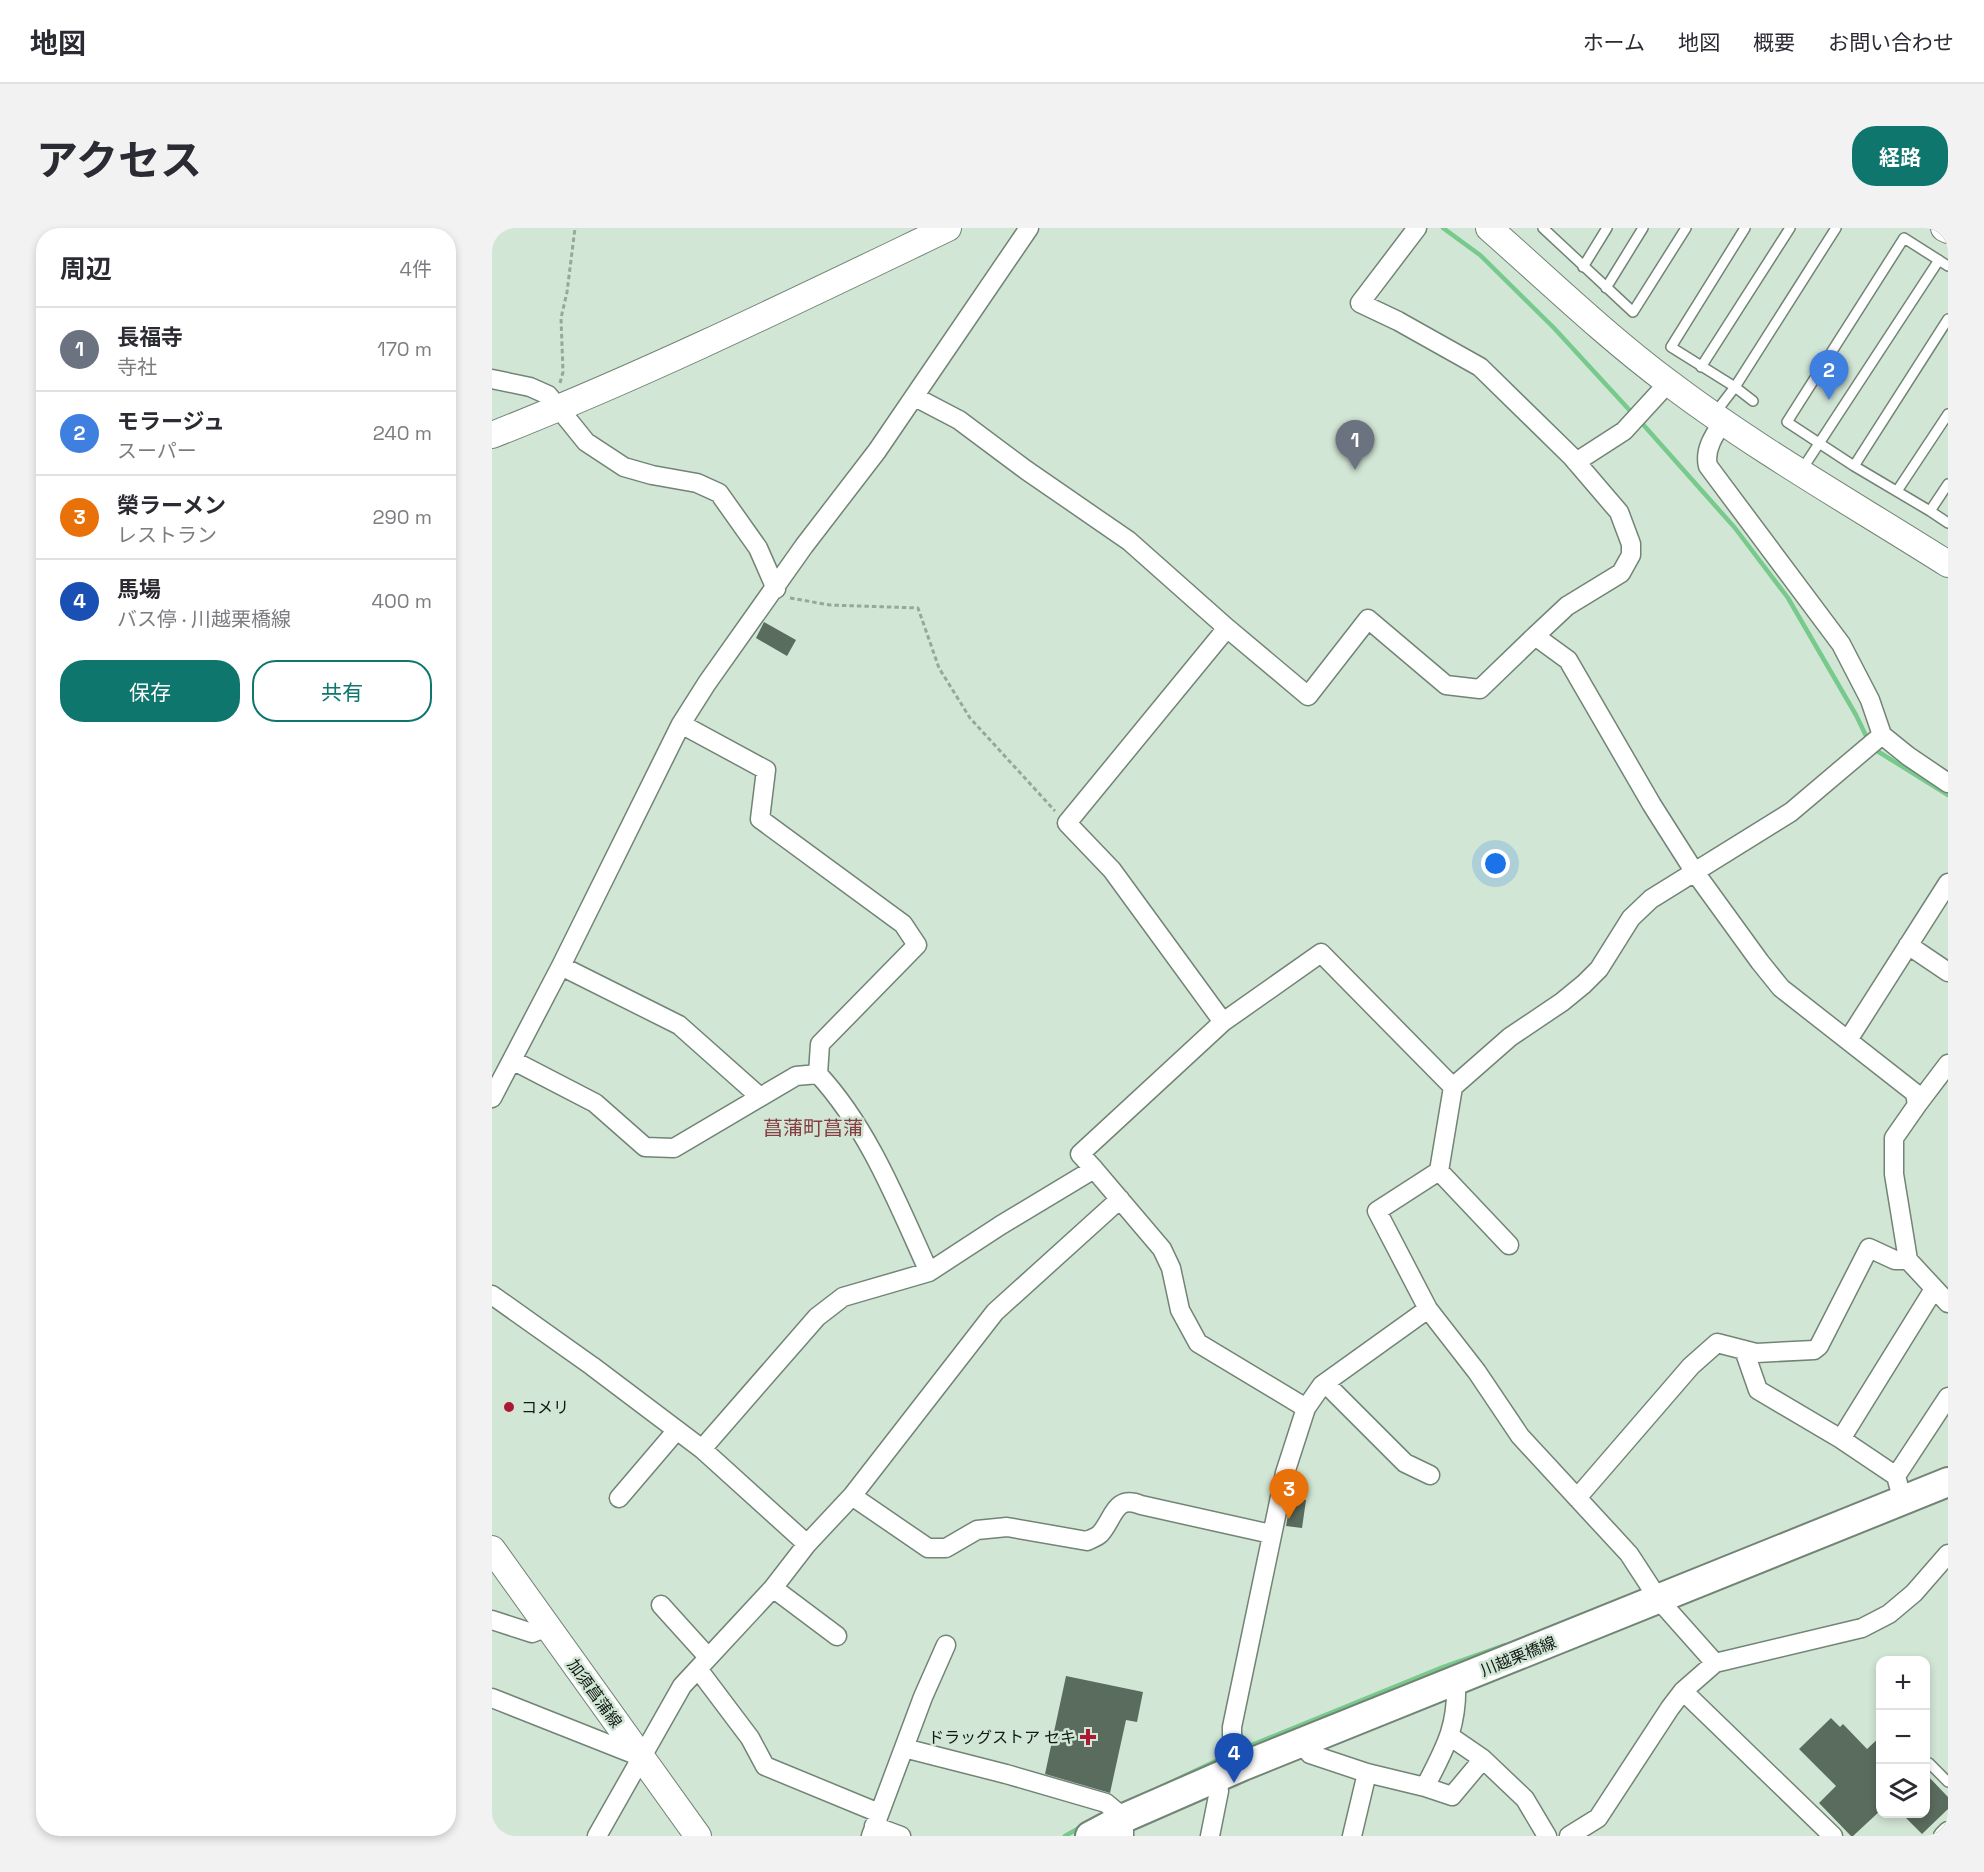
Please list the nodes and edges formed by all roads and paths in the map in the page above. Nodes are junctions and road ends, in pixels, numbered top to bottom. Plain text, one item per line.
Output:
1 (575, 228) edge
2 (948, 228) edge
3 (1029, 228) edge
4 (1417, 228) edge
5 (1489, 228) edge
6 (1543, 228) edge
7 (1557, 228) edge
8 (1607, 228) edge
9 (1642, 228) edge
10 (1686, 228) edge
11 (1745, 228) edge
12 (1790, 228) edge
13 (1836, 228) edge
14 (1552, 237) junction
15 (1939, 261) junction
16 (1948, 266) edge
17 (1583, 267) junction
18 (1606, 288) junction
19 (1948, 319) edge
20 (1701, 367) junction
21 (492, 380) edge
22 (1668, 382) junction
23 (1735, 387) junction
24 (915, 397) junction
25 (1753, 401) dead end
26 (554, 402) junction
27 (1948, 414) edge
28 (1718, 418) junction
29 (492, 435) edge
30 (1820, 444) junction
31 (1576, 462) junction
32 (1854, 466) junction
33 (1801, 471) junction
34 (1948, 484) edge
35 (1897, 491) junction
36 (1930, 511) junction
37 (1948, 523) edge
38 (1947, 561) edge
39 (776, 589) junction
40 (1227, 628) junction
41 (1534, 636) junction
42 (681, 724) junction
43 (1882, 735) junction
44 (1948, 783) edge
45 (1067, 823) junction
46 (1694, 871) junction
47 (1948, 883) edge
48 (1908, 945) junction
49 (561, 966) junction
50 (1948, 972) edge
51 (1223, 1022) junction
52 (1848, 1040) junction
53 (512, 1060) junction
54 (1948, 1064) edge
55 (818, 1074) junction
56 (1453, 1087) junction
57 (760, 1097) junction
58 (492, 1098) edge
59 (1917, 1105) junction
60 (1094, 1169) junction
61 (1439, 1171) junction
62 (1120, 1199) junction
63 (1509, 1245) dead end
64 (1908, 1260) junction
65 (929, 1272) junction
66 (1934, 1289) junction
67 (492, 1295) edge
68 (1948, 1303) edge
69 (1428, 1309) junction
70 (1744, 1350) junction
71 (1325, 1383) junction
72 (1948, 1396) edge
73 (1306, 1408) junction
74 (677, 1430) junction
75 (1840, 1439) junction
76 (702, 1449) junction
77 (1430, 1475) dead end
78 (1948, 1482) edge
79 (1899, 1489) junction
80 (852, 1496) junction
81 (620, 1498) dead end
82 (1577, 1498) junction
83 (1271, 1534) junction
84 (807, 1544) junction
85 (492, 1549) edge
86 (1948, 1554) edge
87 (773, 1588) junction
88 (1659, 1600) junction
89 (661, 1605) dead end
90 (492, 1620) edge
91 (548, 1627) junction
92 (837, 1636) dead end
93 (946, 1645) dead end
94 (703, 1663) junction
95 (1714, 1663) junction
96 (1456, 1681) junction
97 (1683, 1691) junction
98 (492, 1698) edge
99 (1451, 1737) junction
100 (1300, 1742) junction
101 (904, 1748) junction
102 (642, 1757) junction
103 (1483, 1759) junction
104 (1930, 1764) edge
105 (1243, 1766) junction
106 (1367, 1773) junction
107 (1216, 1778) junction
108 (1948, 1782) edge
109 (1425, 1787) junction
110 (875, 1825) edge
111 (1124, 1827) edge
112 (1948, 1831) edge
113 (597, 1836) edge
114 (698, 1836) edge
115 (902, 1836) edge
116 (1090, 1836) edge
117 (1210, 1836) edge
118 (1352, 1836) edge
119 (1547, 1836) edge
120 (1569, 1836) edge
121 (1833, 1836) edge
122 (1942, 1836) edge

1 - 26 path
2 - 26 street
3 - 24 street
4 - 31 street
5 - 22 street
6 - 14 lane
7 - 14 lane
8 - 17 lane
9 - 18 lane
10 - 18 lane
11 - 20 lane
12 - 20 lane
13 - 23 lane
14 - 17 lane
15 - 16 lane
15 - 30 lane
15 - 30 lane
17 - 18 lane
19 - 32 lane
20 - 23 lane
21 - 26 street
22 - 28 street
22 - 31 street
23 - 25 lane
23 - 28 lane
24 - 39 street
24 - 40 street
26 - 29 street
26 - 39 street
27 - 35 lane
28 - 33 street
28 - 43 street
30 - 32 lane
30 - 33 lane
31 - 41 street
32 - 35 lane
33 - 38 street
34 - 36 lane
35 - 36 lane
36 - 37 lane
39 - 42 street
39 - 45 path
40 - 41 street
40 - 45 street
41 - 46 street
42 - 49 street
42 - 55 street
43 - 44 street
43 - 46 street
45 - 51 street
46 - 52 street
46 - 56 street
47 - 48 street
48 - 50 street
48 - 52 street
49 - 53 street
49 - 57 street
51 - 56 street
51 - 60 street
52 - 59 street
53 - 57 street
53 - 58 street
54 - 59 street
55 - 57 street
55 - 65 street
56 - 61 street
59 - 64 street
60 - 62 street
60 - 65 street
61 - 63 street
61 - 69 street
62 - 73 street
62 - 80 street
64 - 66 street
64 - 70 street
65 - 76 street
66 - 68 street
66 - 75 street
67 - 74 street
69 - 71 street
69 - 82 street
70 - 75 street
70 - 82 street
71 - 73 street
71 - 77 street
72 - 79 street
73 - 83 street
74 - 76 street
74 - 81 street
75 - 79 street
76 - 84 street
78 - 79 main road, 川越栗橋線
79 - 88 main road, 川越栗橋線
80 - 83 street
80 - 84 street
82 - 88 street
83 - 105 street
84 - 87 street
85 - 91 street, 加須菖蒲線
86 - 95 street
87 - 92 street
87 - 94 street
88 - 95 street
88 - 96 main road, 川越栗橋線
89 - 94 street
90 - 91 street
91 - 102 street, 加須菖蒲線
93 - 101 street
94 - 102 street
94 - 110 street
95 - 97 street
96 - 99 street
96 - 100 main road, 川越栗橋線
97 - 120 street
97 - 121 street
98 - 102 street
99 - 103 street
99 - 109 street
100 - 105 main road, 川越栗橋線
100 - 106 street
101 - 110 street
101 - 111 street
102 - 113 street
102 - 114 street, 加須菖蒲線
103 - 109 street
103 - 119 street
104 - 108 lane
105 - 107 main road, 川越栗橋線
106 - 109 street
106 - 118 street
107 - 111 main road, 川越栗橋線
107 - 117 street
110 - 115 street
111 - 116 main road, 川越栗橋線
112 - 122 street

